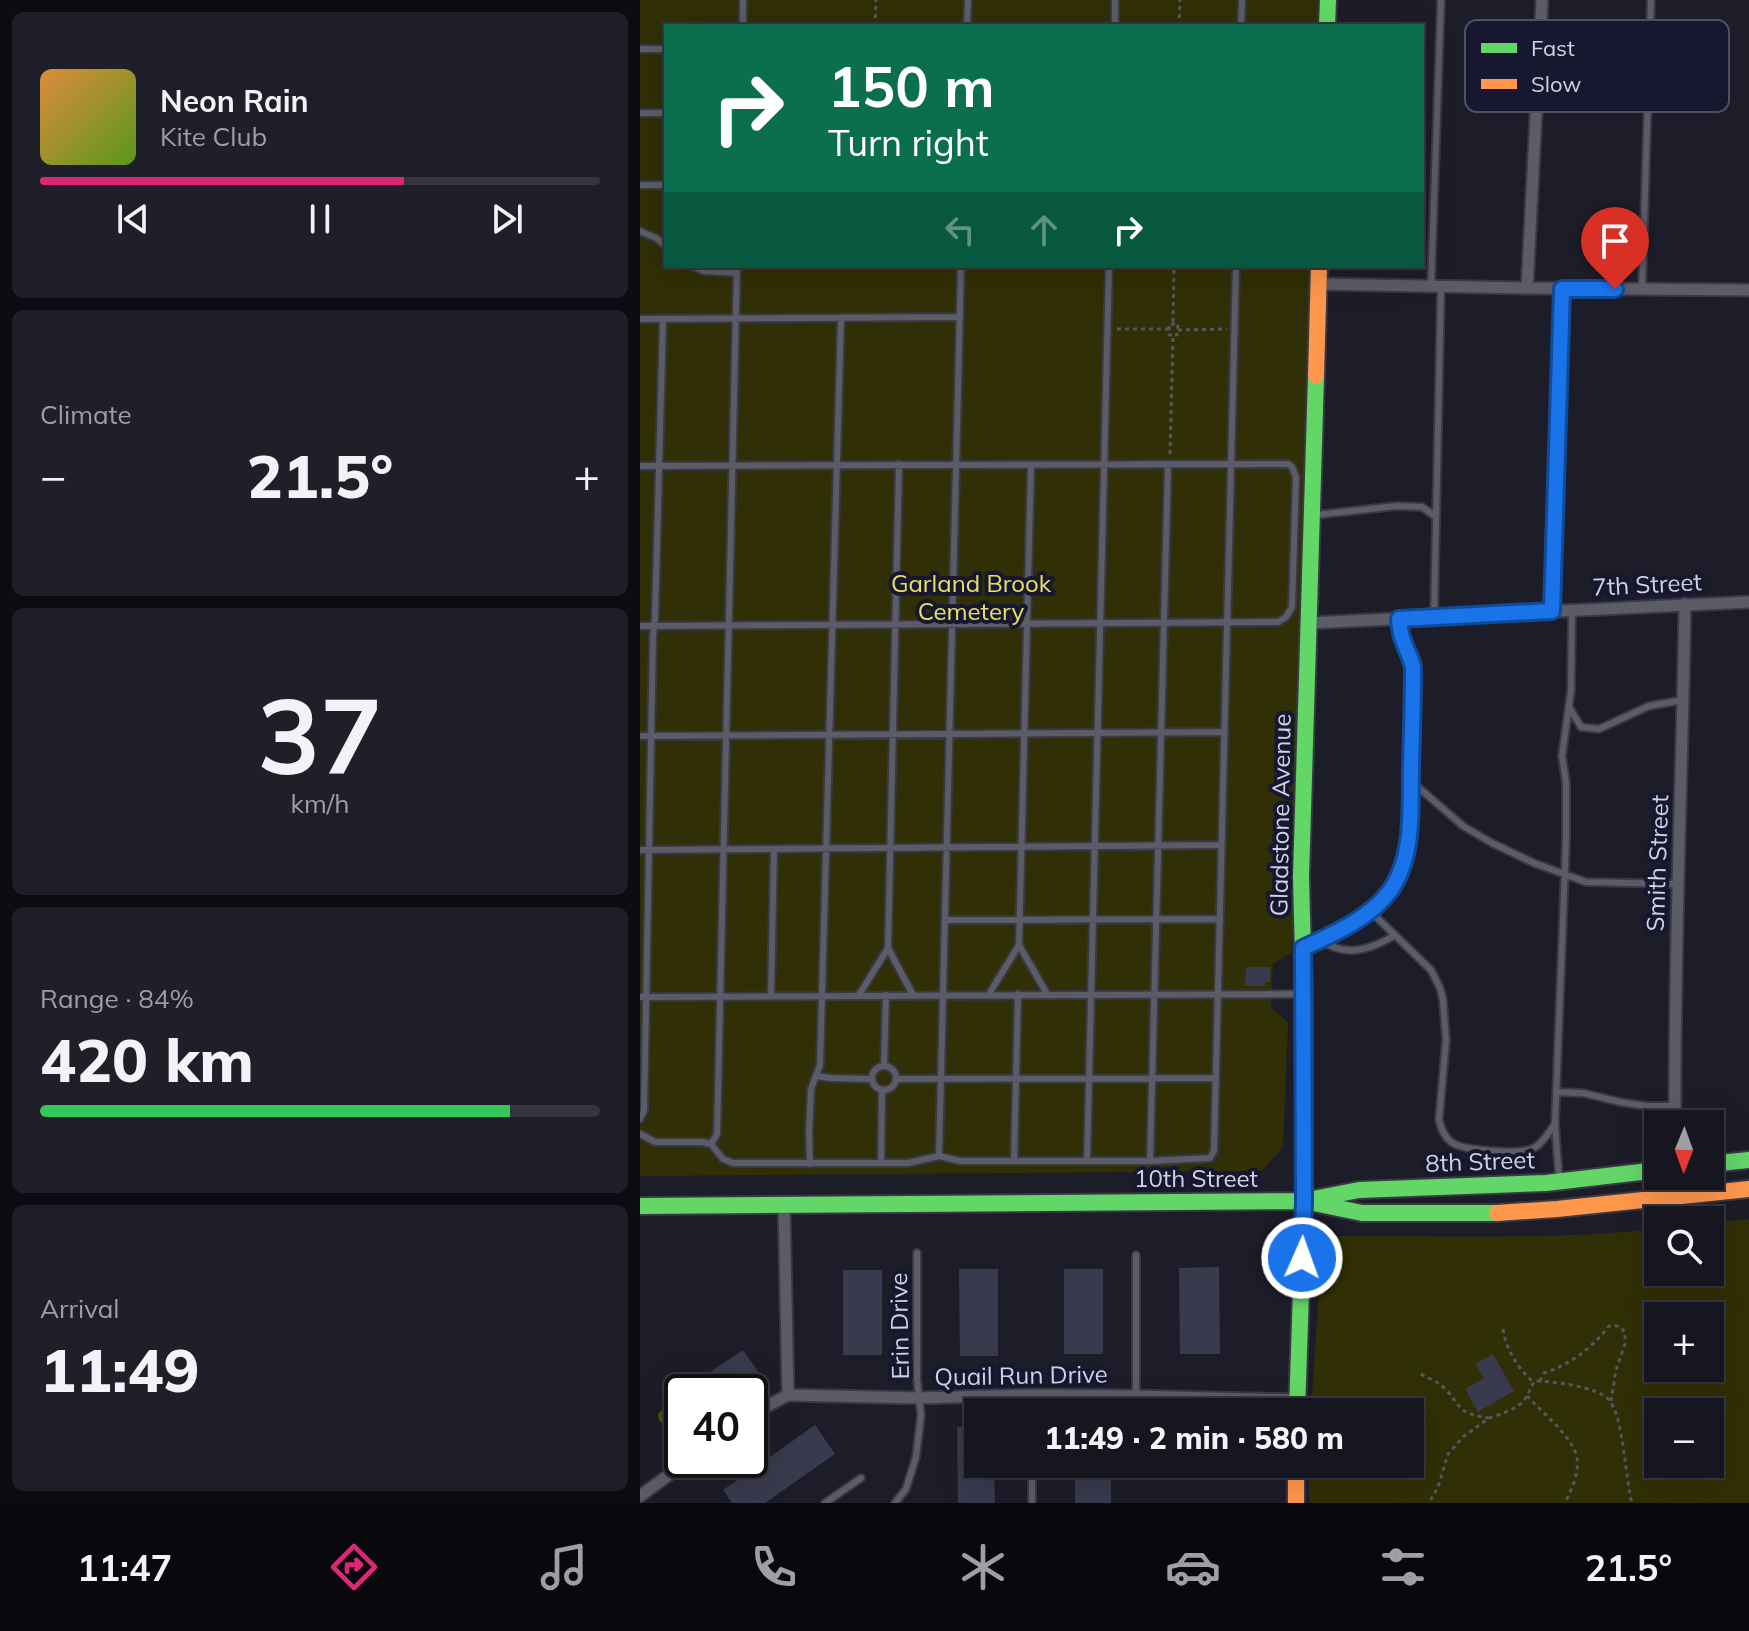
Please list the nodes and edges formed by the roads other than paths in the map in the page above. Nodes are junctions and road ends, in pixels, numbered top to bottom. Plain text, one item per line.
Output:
1 (743, 0) edge
2 (968, 0) edge
3 (1115, 0) edge
4 (1242, 0) edge
5 (1328, 0) edge
6 (1441, 0) edge
7 (1542, 0) edge
8 (1651, 0) edge
9 (1541, 20) edge
10 (1650, 20) edge
11 (743, 24) edge
12 (967, 24) edge
13 (1115, 24) edge
14 (1241, 24) edge
15 (1327, 24) edge
16 (640, 49) edge
17 (664, 49) edge
18 (1536, 112) edge
19 (1648, 112) edge
20 (640, 113) edge
21 (664, 113) edge
22 (640, 185) edge
23 (664, 185) edge
24 (640, 231) edge
25 (664, 244) edge
26 (697, 268) edge
27 (961, 268) edge
28 (1109, 268) edge
29 (1236, 268) edge
30 (1319, 268) edge
31 (737, 269) edge
32 (1318, 284) junction
33 (1436, 287) junction
34 (1527, 288) junction
35 (1562, 289) junction
36 (1642, 289) junction
37 (1749, 290) edge
38 (960, 317) junction
39 (735, 318) junction
40 (841, 318) junction
41 (640, 319) edge
42 (663, 319) junction
43 (837, 464) junction
44 (899, 464) junction
45 (732, 465) junction
46 (956, 465) junction
47 (1031, 465) junction
48 (1105, 465) junction
49 (640, 466) edge
50 (659, 466) junction
51 (1168, 466) junction
52 (1231, 466) junction
53 (1311, 515) junction
54 (1436, 517) junction
55 (1749, 602) edge
56 (1685, 604) junction
57 (1572, 610) junction
58 (1552, 611) junction
59 (1434, 617) junction
60 (1399, 619) junction
61 (1101, 622) junction
62 (1164, 622) junction
63 (1227, 622) junction
64 (952, 623) junction
65 (1028, 623) junction
66 (1308, 623) junction
67 (832, 624) junction
68 (896, 624) junction
69 (728, 625) junction
70 (640, 626) edge
71 (654, 626) junction
72 (1683, 700) junction
73 (1569, 707) junction
74 (1098, 732) junction
75 (1161, 732) junction
76 (1224, 732) junction
77 (1025, 733) junction
78 (893, 734) junction
79 (950, 734) junction
80 (726, 735) junction
81 (830, 735) junction
82 (640, 736) edge
83 (651, 736) junction
84 (1411, 781) junction
85 (1221, 845) junction
86 (1022, 846) junction
87 (1158, 846) junction
88 (1095, 847) junction
89 (827, 848) junction
90 (890, 848) junction
91 (947, 848) junction
92 (723, 849) junction
93 (774, 849) junction
94 (640, 850) edge
95 (649, 850) junction
96 (1564, 873) junction
97 (1678, 884) junction
98 (1369, 910) junction
99 (1094, 919) junction
100 (1156, 919) junction
101 (1220, 919) junction
102 (945, 920) junction
103 (1020, 920) junction
104 (1395, 935) junction
105 (1321, 940) junction
106 (1019, 945) junction
107 (888, 948) junction
108 (1303, 948) junction
109 (989, 994) junction
110 (1018, 994) junction
111 (1047, 994) junction
112 (1304, 994) junction
113 (859, 995) junction
114 (886, 995) junction
115 (913, 995) junction
116 (943, 995) junction
117 (1092, 995) junction
118 (1155, 995) junction
119 (720, 996) junction
120 (771, 996) junction
121 (823, 996) junction
122 (1218, 996) junction
123 (643, 997) edge
124 (884, 1065) junction
125 (817, 1076) junction
126 (1089, 1078) junction
127 (1152, 1078) junction
128 (1216, 1078) junction
129 (870, 1079) junction
130 (897, 1079) junction
131 (941, 1079) junction
132 (1016, 1079) junction
133 (882, 1091) junction
134 (1556, 1092) junction
135 (1675, 1106) junction
136 (1675, 1110) edge
137 (640, 1119) edge
138 (1555, 1124) junction
139 (640, 1134) edge
140 (711, 1144) junction
141 (939, 1156) junction
142 (1749, 1160) edge
143 (1014, 1161) junction
144 (1087, 1161) junction
145 (1150, 1161) junction
146 (881, 1163) junction
147 (1724, 1163) edge
148 (810, 1164) junction
149 (1644, 1172) edge
150 (1559, 1182) junction
151 (1749, 1189) edge
152 (1304, 1201) junction
153 (784, 1204) junction
154 (640, 1206) edge
155 (917, 1253) dead end
156 (1136, 1255) dead end
157 (788, 1395) junction
158 (1031, 1395) joint
159 (1136, 1396) junction
160 (919, 1398) junction
161 (1168, 1398) edge
162 (1297, 1398) edge
163 (768, 1406) edge
164 (664, 1478) edge
165 (861, 1478) dead end
166 (1032, 1478) edge
167 (1296, 1478) edge
168 (640, 1496) edge
169 (825, 1503) edge
170 (895, 1503) edge
171 (1032, 1503) edge
172 (1296, 1503) edge

1 - 11 lane
2 - 12 lane
3 - 13 lane
4 - 14 lane
5 - 15 main road
6 - 33 lane
7 - 9 street
8 - 10 lane
16 - 17 lane
18 - 34 street
19 - 36 lane
20 - 21 lane
22 - 23 lane
24 - 25 lane
26 - 31 lane
27 - 38 lane
28 - 48 lane
29 - 52 lane
30 - 32 main road, Gladstone Avenue
31 - 39 lane
32 - 33 street
32 - 53 main road, Gladstone Avenue
33 - 34 street
33 - 54 lane
34 - 35 street
35 - 36 street
35 - 58 street
36 - 37 street
38 - 40 lane
38 - 46 lane
39 - 40 lane
39 - 42 lane
39 - 45 lane
40 - 43 lane
41 - 42 lane
42 - 50 lane
43 - 44 lane
43 - 45 lane
43 - 67 lane
44 - 46 lane
44 - 68 lane
45 - 50 lane
45 - 69 lane
46 - 47 lane
46 - 64 lane
47 - 48 lane
47 - 65 lane
48 - 51 lane
48 - 61 lane
49 - 50 lane
50 - 71 lane
51 - 52 lane
51 - 62 lane
52 - 63 lane
52 - 63 lane
53 - 54 lane
53 - 66 main road, Gladstone Avenue
54 - 59 lane
55 - 56 street, 7th Street
56 - 57 street, 7th Street
56 - 72 street, Smith Street
57 - 58 street, 7th Street
57 - 73 lane
58 - 59 street, 7th Street
59 - 60 street, 7th Street
60 - 66 street, 7th Street
60 - 84 lane
61 - 62 lane
61 - 65 lane
61 - 74 lane
62 - 63 lane
62 - 75 lane
63 - 76 lane
64 - 65 lane
64 - 68 lane
64 - 79 lane
65 - 77 lane
66 - 108 main road, Gladstone Avenue
67 - 68 lane
67 - 69 lane
67 - 81 lane
68 - 78 lane
69 - 71 lane
69 - 80 lane
70 - 71 lane
71 - 83 lane
72 - 73 lane
72 - 97 street, Smith Street
73 - 96 lane
74 - 75 lane
74 - 77 lane
74 - 88 lane
75 - 76 lane
75 - 87 lane
76 - 85 lane
77 - 79 lane
77 - 86 lane
78 - 79 lane
78 - 81 lane
78 - 90 lane
79 - 91 lane
80 - 81 lane
80 - 83 lane
80 - 92 lane
81 - 89 lane
82 - 83 lane
83 - 95 lane
84 - 96 lane
84 - 98 lane
85 - 87 lane
85 - 101 lane
86 - 88 lane
86 - 91 lane
86 - 103 lane
87 - 88 lane
87 - 100 lane
88 - 99 lane
89 - 90 lane
89 - 93 lane
89 - 121 lane
90 - 91 lane
90 - 107 lane
91 - 102 lane
92 - 93 lane
92 - 95 lane
92 - 119 lane
93 - 120 lane
94 - 95 lane
95 - 123 lane
96 - 97 lane
96 - 134 lane
97 - 135 street, Smith Street
98 - 104 lane
98 - 105 lane
99 - 100 lane
99 - 103 lane
99 - 117 lane
100 - 101 lane
100 - 118 lane
101 - 122 lane
102 - 103 lane
102 - 116 lane
103 - 106 lane
104 - 105 lane
104 - 138 lane
105 - 108 lane
106 - 109 lane
106 - 111 lane
107 - 113 lane
107 - 115 lane
108 - 112 main road, Gladstone Avenue
109 - 110 lane
109 - 116 lane
110 - 111 lane
110 - 132 lane
111 - 117 lane
112 - 122 lane
112 - 152 main road, Gladstone Avenue
113 - 114 lane
113 - 121 lane
114 - 115 lane
114 - 124 lane
115 - 116 lane
116 - 131 lane
117 - 118 lane
117 - 126 lane
118 - 122 lane
118 - 127 lane
119 - 120 lane
119 - 123 lane
119 - 140 lane
120 - 121 lane
121 - 125 lane
122 - 128 lane
123 - 137 lane
124 - 129 lane
124 - 130 lane
125 - 129 lane
125 - 148 lane
126 - 127 lane
126 - 132 lane
126 - 144 lane
127 - 128 lane
127 - 145 lane
128 - 145 lane
129 - 133 lane
130 - 131 lane
130 - 133 lane
131 - 132 lane
131 - 141 lane
132 - 143 lane
133 - 146 lane
134 - 135 lane
134 - 138 lane
135 - 136 street, Smith Street
138 - 150 lane
139 - 140 lane
140 - 148 lane
141 - 143 lane
141 - 146 lane
142 - 147 main road
143 - 144 lane
144 - 145 lane
146 - 148 lane
149 - 150 main road, 8th Street
150 - 152 main road, 8th Street
151 - 152 main road, 10th Street
152 - 153 main road, 10th Street
152 - 162 main road, Gladstone Avenue
153 - 154 main road, 10th Street
153 - 157 street
155 - 160 lane, Erin Drive
156 - 159 lane
157 - 160 street, Quail Run Drive
157 - 163 street, Quail Run Drive
158 - 159 street, Quail Run Drive
158 - 160 street, Quail Run Drive
159 - 161 street, Quail Run Drive
160 - 170 lane, Erin Drive
164 - 168 street
165 - 169 lane
166 - 171 lane
167 - 172 main road

